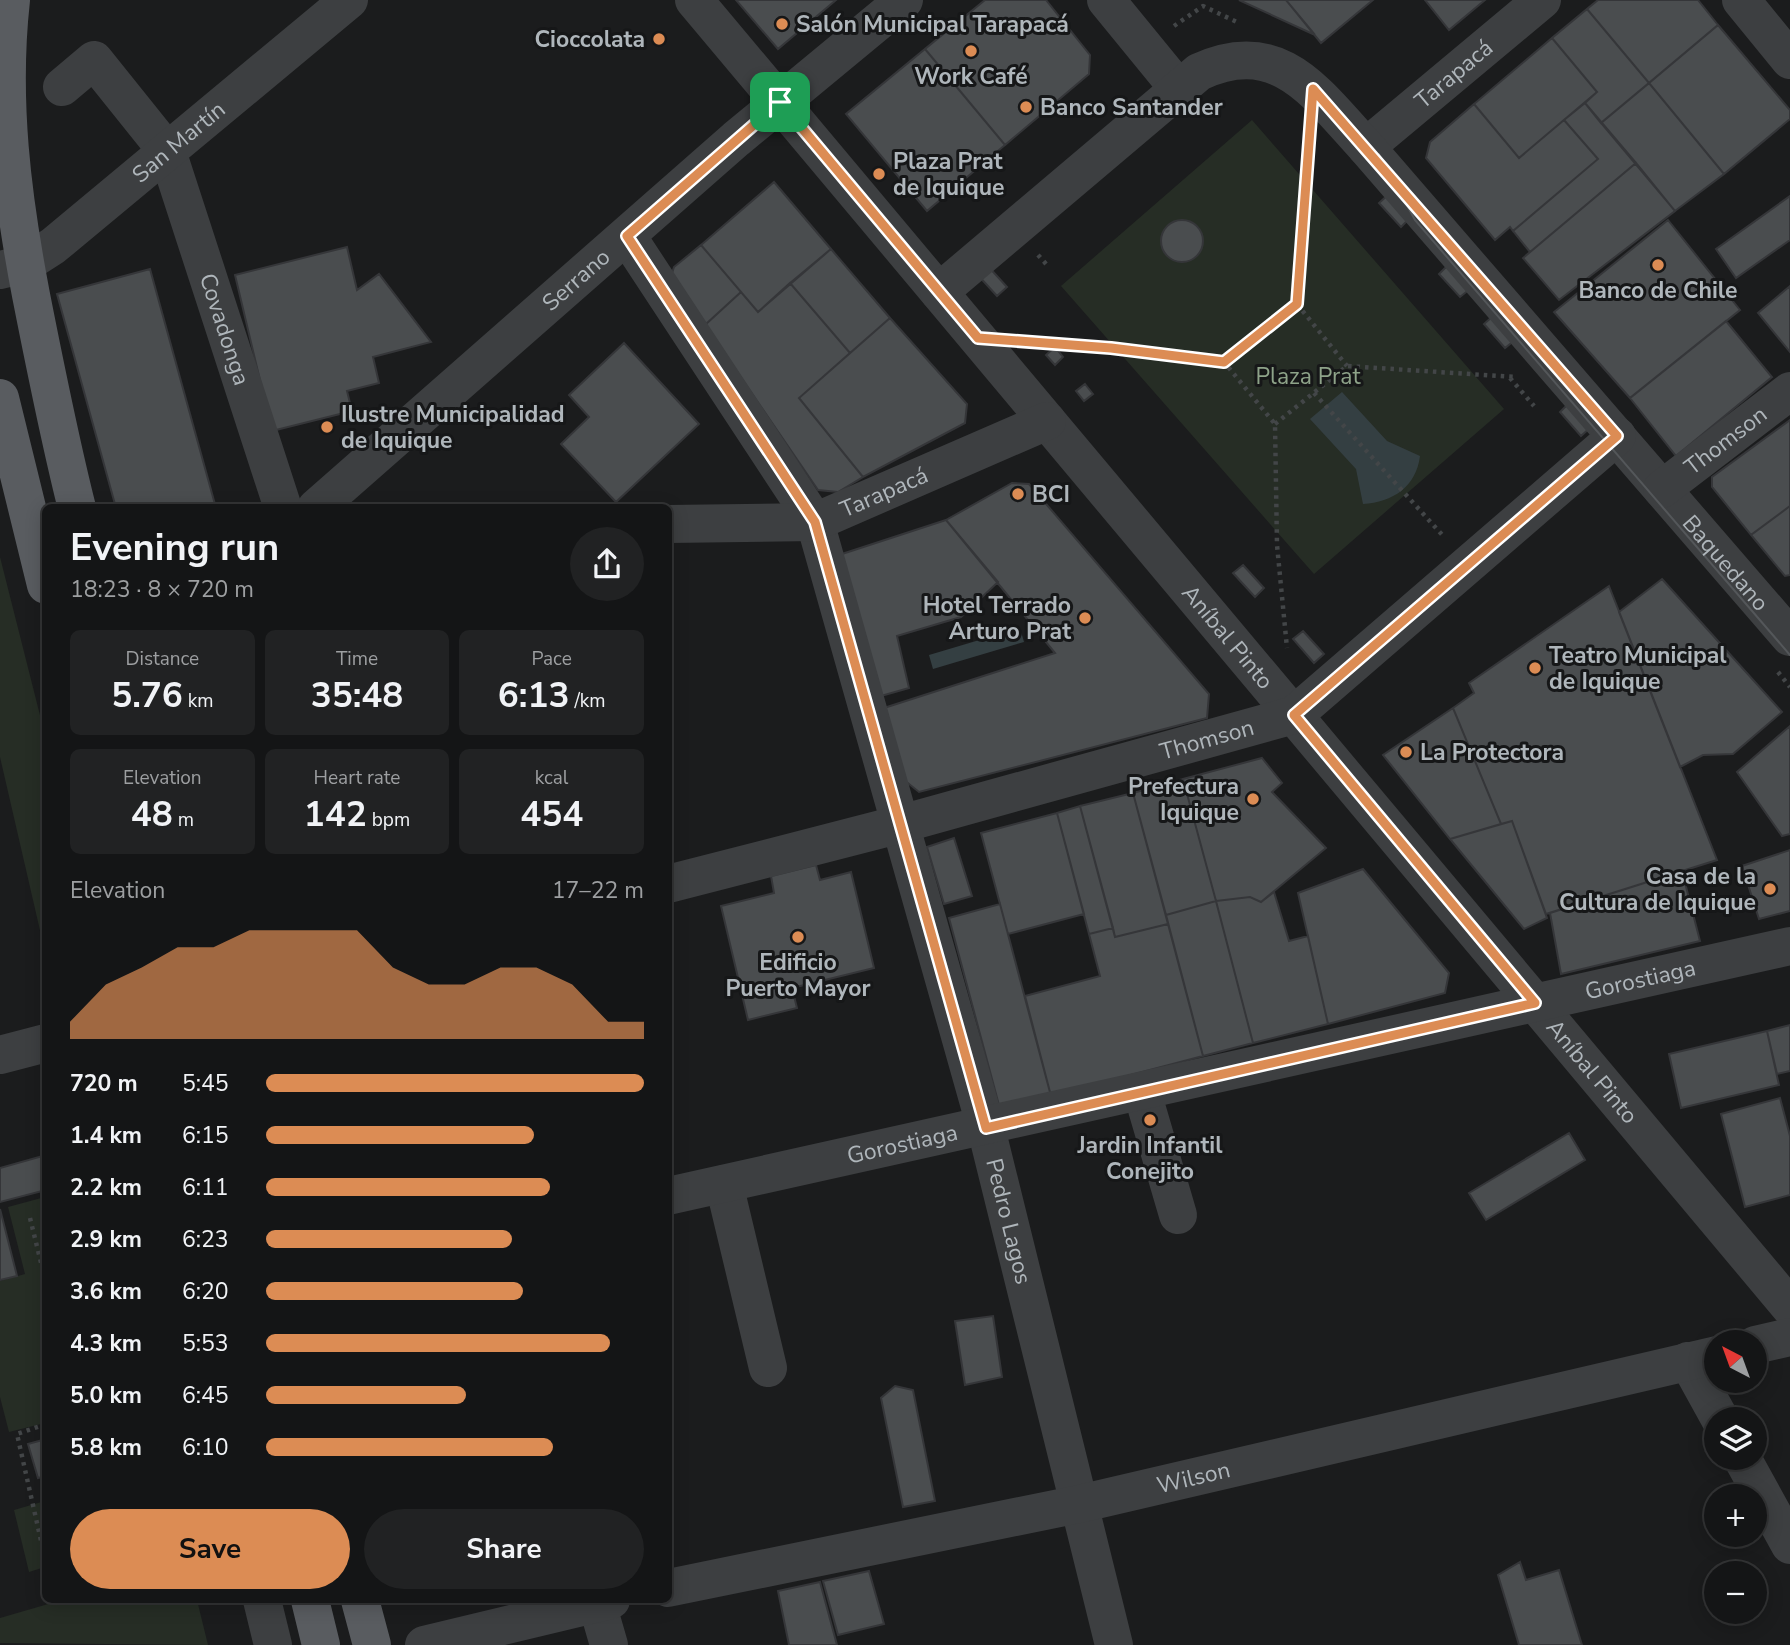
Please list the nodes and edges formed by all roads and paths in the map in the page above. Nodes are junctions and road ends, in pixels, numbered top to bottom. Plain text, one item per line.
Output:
1 (11, 0) edge
2 (694, 0) edge
3 (905, 0) edge
4 (1106, 0) edge
5 (1542, 0) edge
6 (1741, 0) edge
7 (338, 3) edge
8 (1790, 60) edge
9 (62, 87) dead end
10 (1178, 88) junction
11 (1313, 89) junction
12 (780, 102) junction
13 (1366, 147) junction
14 (167, 151) junction
15 (627, 236) junction
16 (13, 267) edge
17 (939, 292) junction
18 (1297, 304) junction
19 (978, 338) junction
20 (1224, 362) junction
21 (1347, 366) junction
22 (1509, 376) junction
23 (1568, 380) junction
24 (1790, 391) edge
25 (1314, 393) junction
26 (0, 398) edge
27 (1534, 406) dead end
28 (1047, 421) junction
29 (1275, 424) junction
30 (1617, 436) junction
31 (1662, 489) junction
32 (76, 504) edge
33 (282, 504) edge
34 (321, 504) edge
35 (815, 522) junction
36 (672, 524) edge
37 (1468, 564) junction
38 (42, 569) edge
39 (1782, 616) edge
40 (1287, 649) dead end
41 (1294, 715) junction
42 (901, 824) junction
43 (672, 883) edge
44 (1790, 946) edge
45 (1535, 1003) junction
46 (42, 1044) edge
47 (0, 1055) edge
48 (1142, 1092) junction
49 (986, 1128) junction
50 (724, 1184) junction
51 (672, 1195) edge
52 (1178, 1215) dead end
53 (30, 1219) dead end
54 (42, 1267) edge
55 (1790, 1307) edge
56 (1790, 1337) edge
57 (1768, 1342) edge
58 (1703, 1358) edge
59 (768, 1368) dead end
60 (1717, 1407) edge
61 (42, 1425) edge
62 (1749, 1470) edge
63 (1079, 1504) junction
64 (42, 1545) edge
65 (1790, 1545) edge
66 (672, 1587) edge
67 (263, 1603) edge
68 (311, 1603) edge
69 (361, 1603) edge
70 (589, 1603) edge
71 (602, 1603) edge
72 (273, 1645) edge
73 (321, 1645) edge
74 (372, 1645) edge
75 (424, 1645) edge
76 (609, 1645) edge
77 (1114, 1645) edge

1 - 16 main road
2 - 12 street, Aníbal Pinto
3 - 12 street, Serrano
4 - 10 street
5 - 13 street, Tarapacá
6 - 8 street
7 - 14 street, San Martín
9 - 14 street
10 - 11 street, Baquedano
10 - 17 street
11 - 13 street, Baquedano
11 - 18 path
12 - 15 street, Serrano
12 - 17 street, Aníbal Pinto
13 - 23 street, Baquedano
14 - 16 street, San Martín
14 - 33 street, Covadonga
15 - 34 street, Serrano
15 - 35 street, Pedro Lagos
16 - 32 main road
17 - 19 street, Aníbal Pinto
18 - 20 path
18 - 21 path
19 - 20 path
19 - 28 street, Aníbal Pinto
20 - 29 path
21 - 22 path
21 - 25 path
22 - 23 path
22 - 27 path
23 - 30 street, Baquedano
24 - 31 street, Thomson
25 - 29 path
25 - 37 path
26 - 38 main road
28 - 35 street, Tarapacá
28 - 41 street, Aníbal Pinto
29 - 40 path
30 - 31 street, Baquedano
30 - 37 street, Thomson
31 - 39 street, Baquedano
35 - 36 street, Tarapacá
35 - 42 street, Pedro Lagos
37 - 41 street, Thomson
41 - 42 street, Thomson
41 - 45 street, Aníbal Pinto
42 - 43 street, Thomson
42 - 49 street, Pedro Lagos
44 - 45 street, Gorostiaga
45 - 48 street, Gorostiaga
45 - 55 street, Aníbal Pinto
46 - 47 street
48 - 49 street, Gorostiaga
48 - 52 street
49 - 50 street, Gorostiaga
49 - 63 street, Pedro Lagos
50 - 51 street, Gorostiaga
50 - 59 street
53 - 54 path
56 - 57 street
58 - 60 street
58 - 63 street, Wilson
61 - 64 path
62 - 65 street
63 - 66 street, Wilson
63 - 77 street, Pedro Lagos
67 - 72 street
68 - 73 main road
69 - 74 main road
70 - 75 street
71 - 76 street

